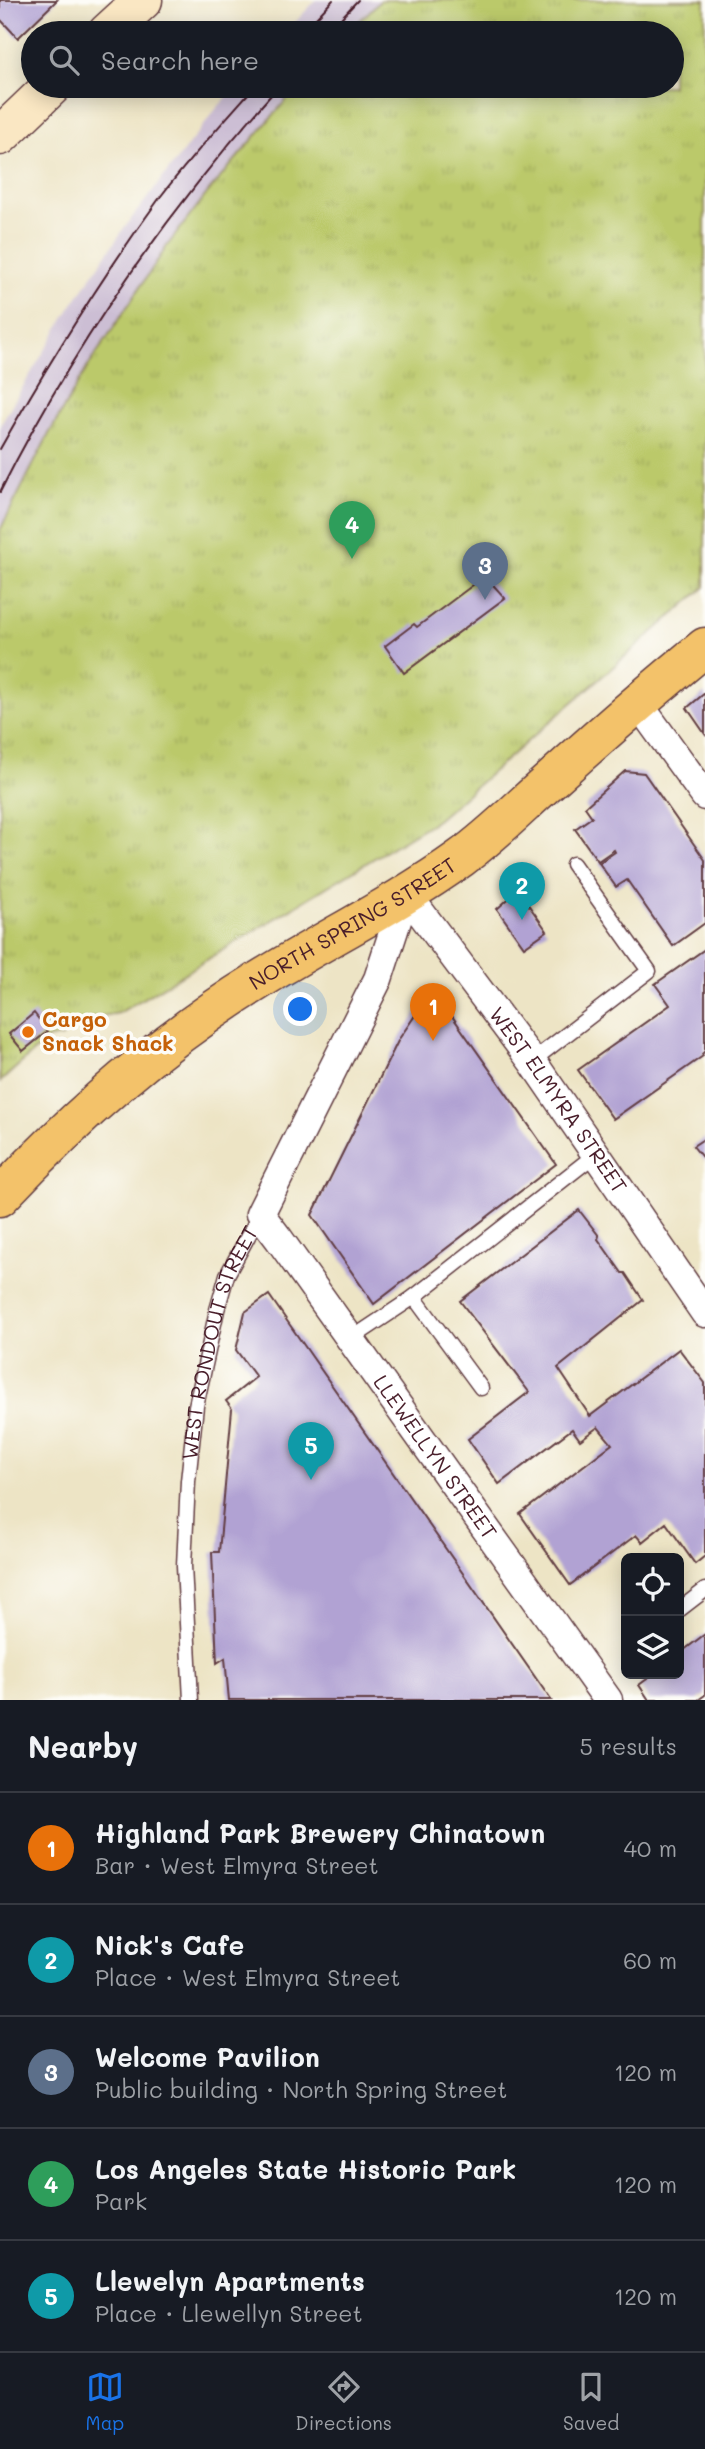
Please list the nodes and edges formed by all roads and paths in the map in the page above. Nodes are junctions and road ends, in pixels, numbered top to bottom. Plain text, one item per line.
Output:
1 (143, 0) edge
2 (120, 21) edge
3 (40, 98) edge
4 (0, 136) edge
5 (705, 647) edge
6 (637, 702) junction
7 (705, 796) edge
8 (573, 864) dead end
9 (406, 893) junction
10 (532, 1061) junction
11 (596, 1154) junction
12 (0, 1198) edge
13 (260, 1214) junction
14 (414, 1297) junction
15 (705, 1313) edge
16 (351, 1339) junction
17 (481, 1388) dead end
18 (705, 1590) edge
19 (684, 1607) edge
20 (191, 1700) edge
21 (608, 1700) edge

1 - 2 main road
3 - 4 main road
5 - 6 main road, NORTH SPRING STREET
6 - 7 street
6 - 9 main road, NORTH SPRING STREET
8 - 10 lane
9 - 10 street, WEST ELMYRA STREET
9 - 12 main road, NORTH SPRING STREET
9 - 13 street, WEST RONDOUT STREET
10 - 11 street, WEST ELMYRA STREET
11 - 14 lane
11 - 15 street, WEST ELMYRA STREET
13 - 16 street, LLEWELLYN STREET
13 - 20 lane, WEST RONDOUT STREET
14 - 16 lane
14 - 17 lane
16 - 21 street, LLEWELLYN STREET
18 - 19 lane

